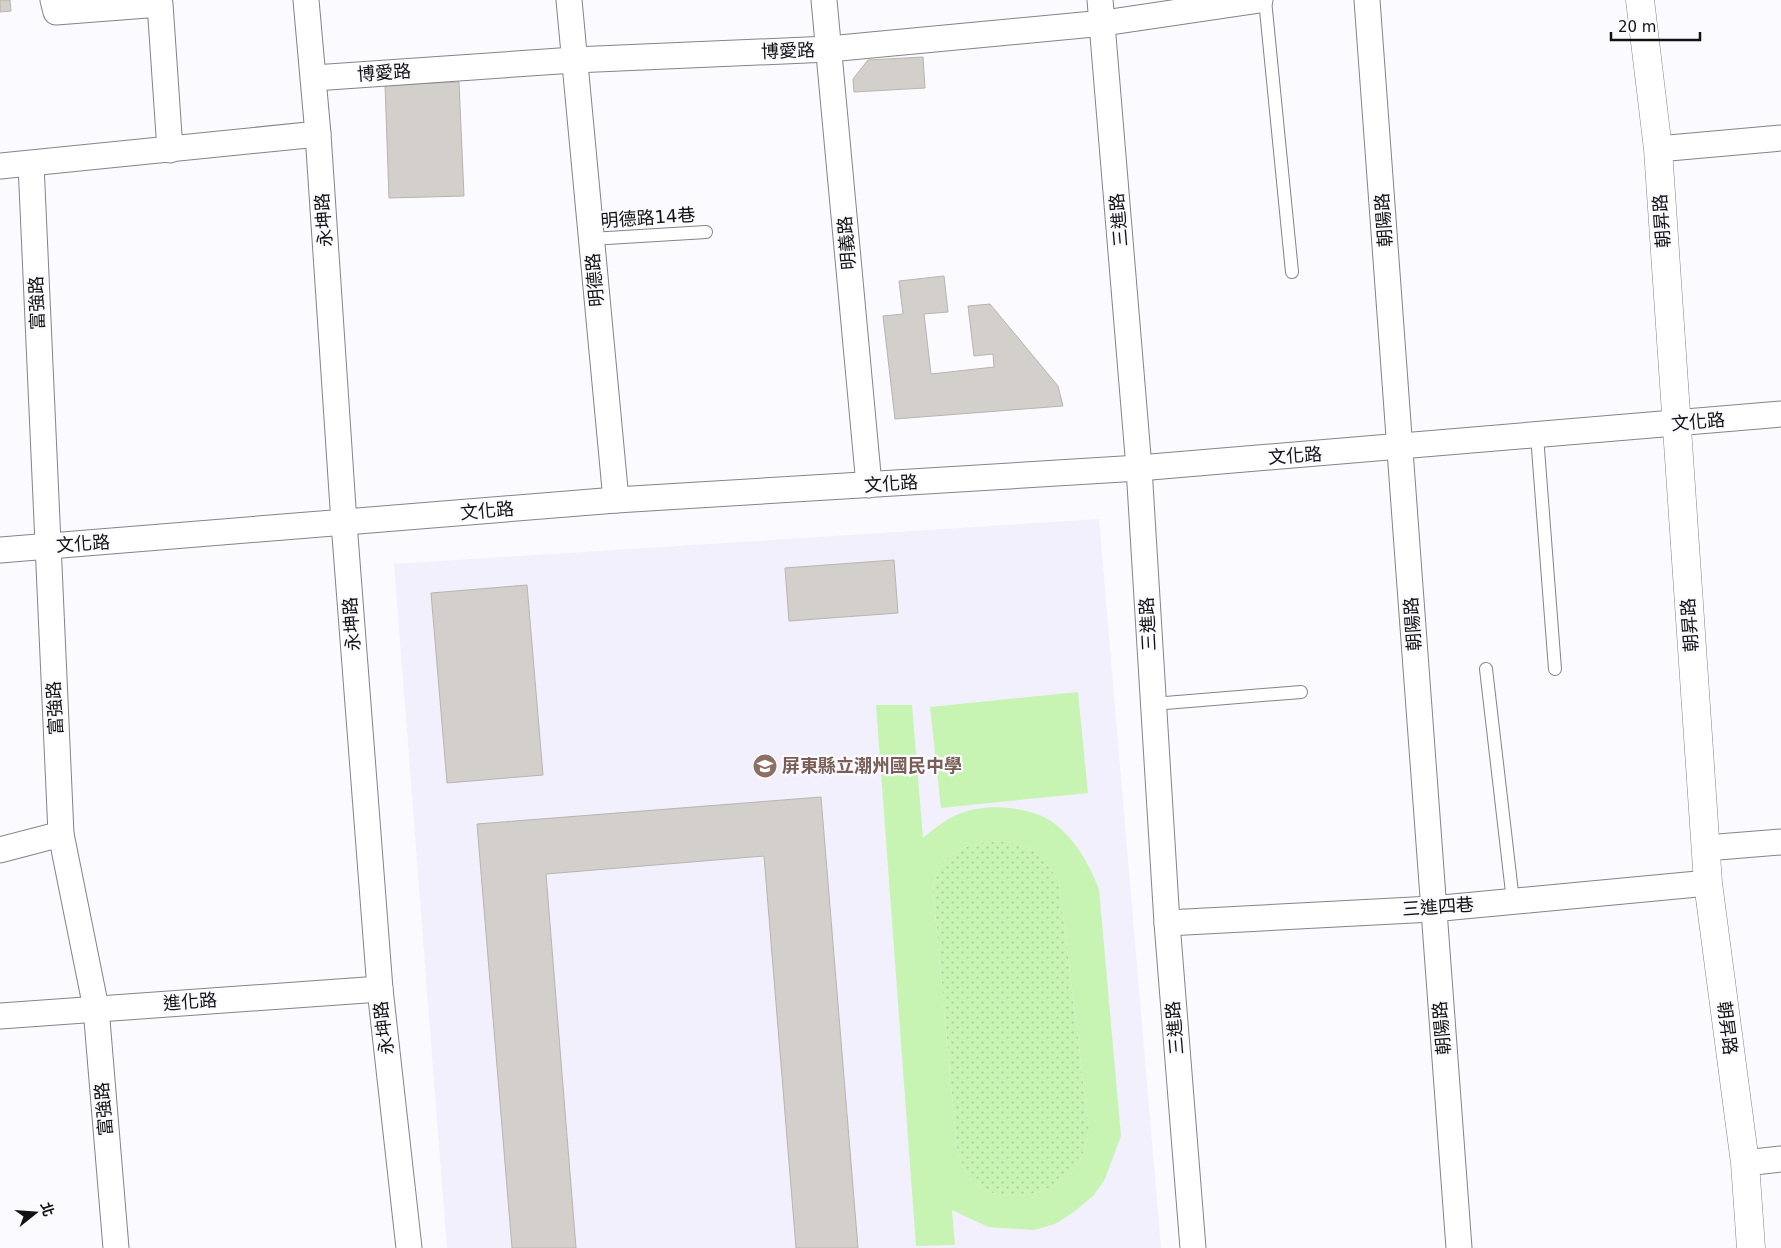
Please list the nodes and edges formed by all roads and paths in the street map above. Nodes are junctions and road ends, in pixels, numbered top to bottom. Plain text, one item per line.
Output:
1 (53, 0) edge
2 (306, 0) edge
3 (569, 0) edge
4 (824, 0) edge
5 (1260, 0) edge
6 (1265, 0) edge
7 (1367, 0) edge
8 (1640, 0) edge
9 (1102, 11) edge
10 (829, 49) junction
11 (574, 60) junction
12 (314, 78) junction
13 (318, 134) junction
14 (1781, 138) edge
15 (1658, 149) junction
16 (170, 150) junction
17 (31, 164) junction
18 (0, 166) edge
19 (706, 232) dead end
20 (592, 239) junction
21 (1292, 272) dead end
22 (1781, 414) edge
23 (1675, 424) junction
24 (1537, 436) junction
25 (1401, 447) junction
26 (1139, 468) junction
27 (869, 486) junction
28 (616, 500) junction
29 (344, 523) junction
30 (47, 546) junction
31 (0, 550) edge
32 (1486, 669) dead end
33 (1555, 669) dead end
34 (1301, 692) dead end
35 (1153, 704) junction
36 (61, 834) junction
37 (1781, 842) edge
38 (1706, 848) junction
39 (0, 850) edge
40 (1708, 883) junction
41 (1513, 901) junction
42 (1432, 909) junction
43 (1166, 923) junction
44 (380, 989) junction
45 (96, 1008) junction
46 (0, 1016) edge
47 (1781, 1160) edge
48 (1745, 1163) junction
49 (116, 1248) edge
50 (409, 1248) edge
51 (1193, 1248) edge
52 (1459, 1248) edge
53 (1751, 1248) edge

1 - 16 street
2 - 12 street, 永坤路
3 - 11 street, 明德路
4 - 10 street, 明義路
5 - 9 street, 博愛路
6 - 21 lane
7 - 25 street, 朝陽路
8 - 15 main road, 朝昇路
9 - 10 street, 博愛路
9 - 26 street, 三進路
10 - 11 street, 博愛路
10 - 27 street, 明義路
11 - 12 street, 博愛路
11 - 20 street, 明德路
12 - 13 street, 永坤路
13 - 16 street
13 - 29 street, 永坤路
14 - 15 street
15 - 23 main road, 朝昇路
16 - 17 street
17 - 18 street
17 - 30 street, 富強路
19 - 20 lane, 明德路14巷
20 - 28 street, 明德路
22 - 23 street, 文化路
23 - 24 street, 文化路
23 - 38 main road, 朝昇路
24 - 25 street, 文化路
24 - 33 lane
25 - 26 street, 文化路
25 - 42 street, 朝陽路
26 - 27 street, 文化路
26 - 35 street, 三進路
27 - 28 street, 文化路
28 - 29 street, 文化路
29 - 30 street, 文化路
29 - 44 street, 永坤路
30 - 31 street, 文化路
30 - 36 street, 富強路
32 - 41 lane
34 - 35 lane
35 - 43 street, 三進路
36 - 39 street
36 - 45 street, 富強路
37 - 38 street
38 - 40 main road, 朝昇路
40 - 41 street, 三進四巷
40 - 48 main road, 朝昇路
41 - 42 street, 三進四巷
42 - 43 street, 三進四巷
42 - 52 street, 朝陽路
43 - 51 street, 三進路
44 - 45 street, 進化路
44 - 50 street, 永坤路
45 - 46 street, 進化路
45 - 49 street, 富強路
47 - 48 street
48 - 53 main road, 朝昇路

